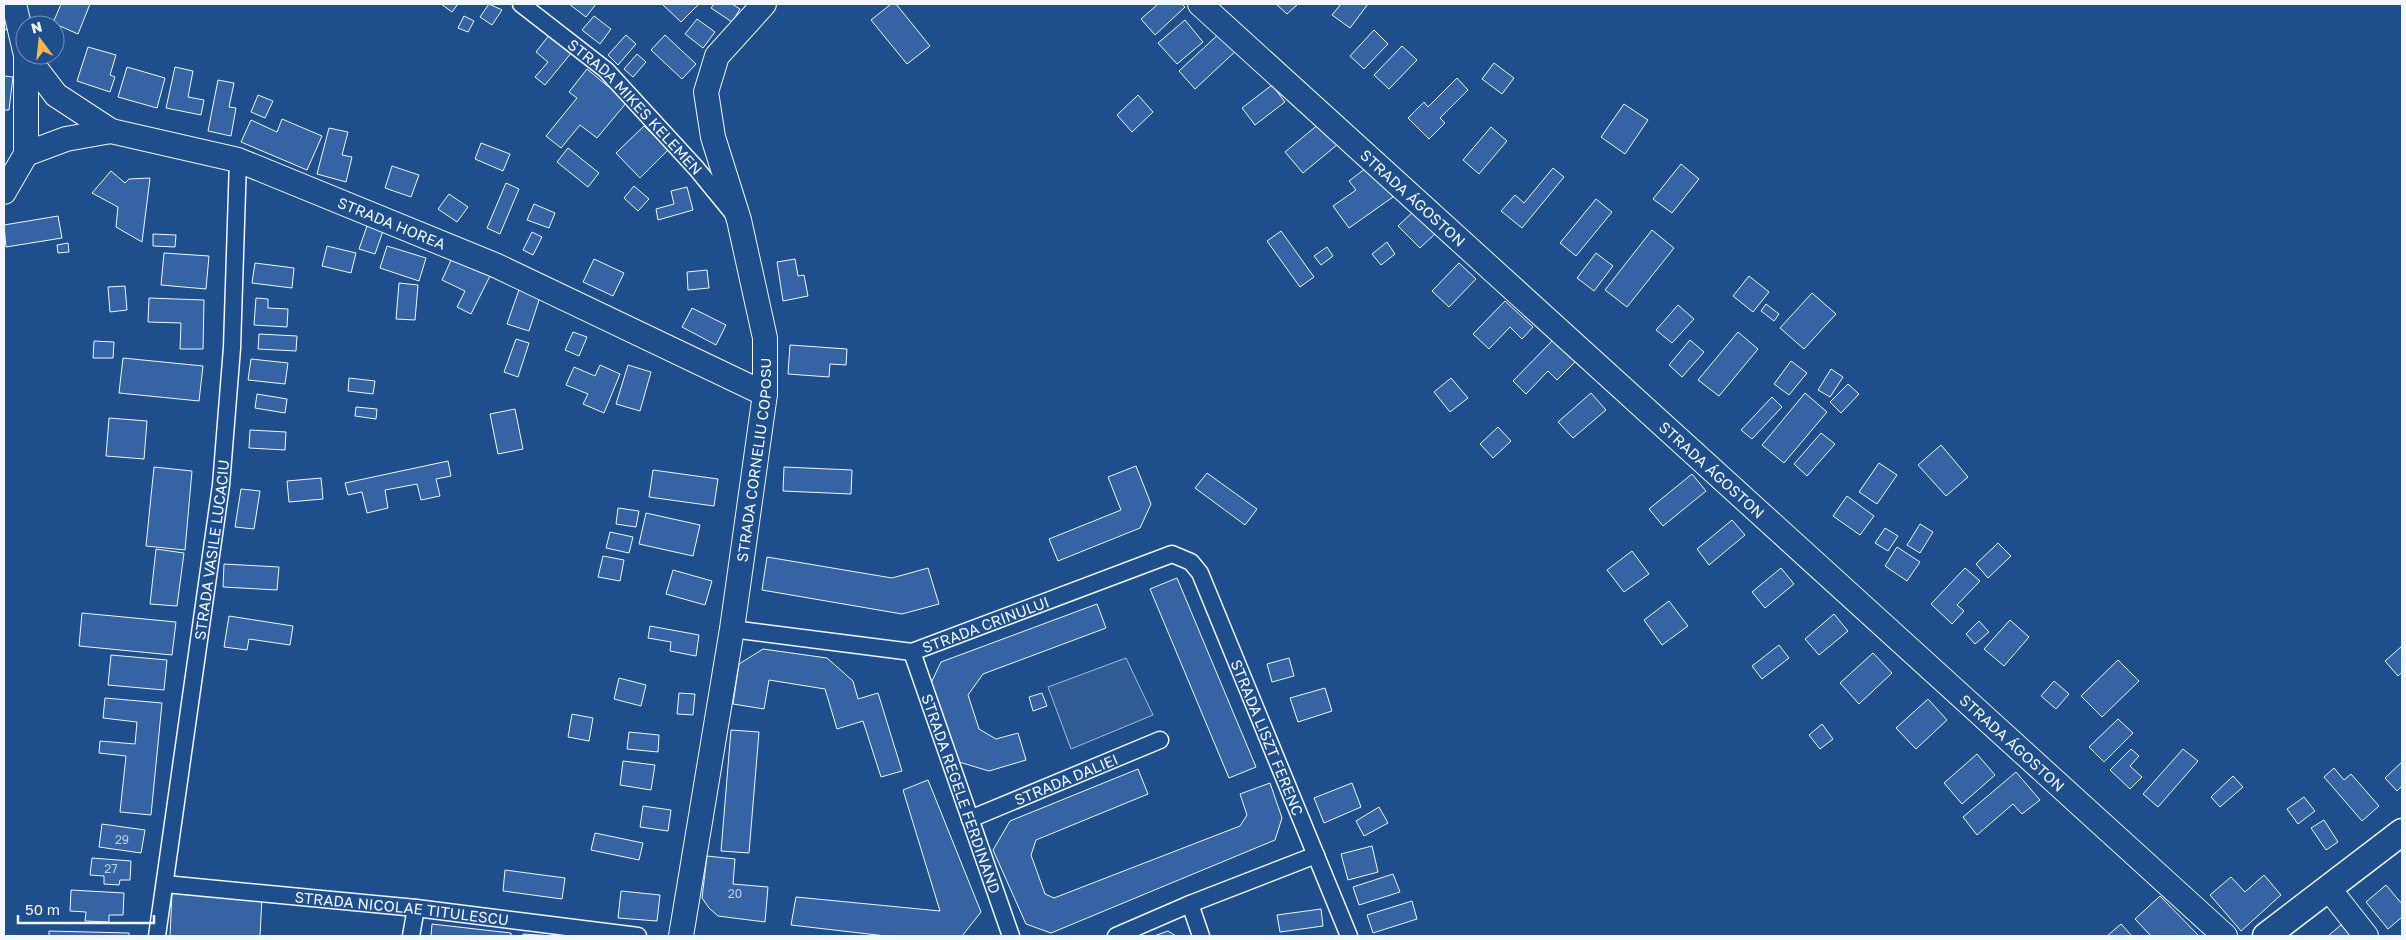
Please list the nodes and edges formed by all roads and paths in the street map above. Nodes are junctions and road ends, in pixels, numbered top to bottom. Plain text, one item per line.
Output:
1 (521, 4) edge
2 (764, 4) edge
3 (1200, 4) edge
4 (26, 65) edge
5 (34, 65) edge
6 (111, 131) junction
7 (26, 154) junction
8 (238, 160) junction
9 (4, 192) edge
10 (739, 220) junction
11 (765, 394) junction
12 (1172, 554) joint
13 (732, 629) junction
14 (912, 652) junction
15 (1160, 740) dead end
16 (970, 818) junction
17 (2402, 832) edge
18 (1316, 855) junction
19 (165, 884) junction
20 (2329, 890) junction
21 (1190, 904) junction
22 (416, 908) junction
23 (157, 936) edge
24 (410, 936) edge
25 (638, 936) edge
26 (682, 936) edge
27 (1011, 936) edge
28 (1116, 936) edge
29 (1201, 936) edge
30 (1349, 936) edge
31 (2225, 936) edge
32 (2266, 936) edge
33 (2366, 936) edge

1 - 10 street, STRADA MIKES KELEMEN
2 - 10 street, STRADA CORNELIU COPOSU
3 - 31 street, STRADA ÁGOSTON
4 - 7 street
5 - 6 street, STRADA HOREA
6 - 7 street
6 - 8 street, STRADA HOREA
7 - 9 street
8 - 11 street, STRADA HOREA
8 - 19 street, STRADA VASILE LUCACIU
10 - 11 street, STRADA CORNELIU COPOSU
11 - 13 street, STRADA CORNELIU COPOSU
12 - 14 street, STRADA CRINULUI
12 - 18 street, STRADA LISZT FERENC
13 - 14 street, STRADA CRINULUI
13 - 26 street, STRADA CORNELIU COPOSU
14 - 16 street, STRADA REGELE FERDINAND
15 - 16 street, STRADA DALIEI
16 - 27 street, STRADA REGELE FERDINAND
17 - 20 main road
18 - 21 street
18 - 30 street, STRADA LISZT FERENC
19 - 22 street, STRADA NICOLAE TITULESCU
19 - 23 street, STRADA VASILE LUCACIU
20 - 32 main road
20 - 33 street
21 - 28 street
21 - 29 street
22 - 24 street
22 - 25 street, STRADA NICOLAE TITULESCU

